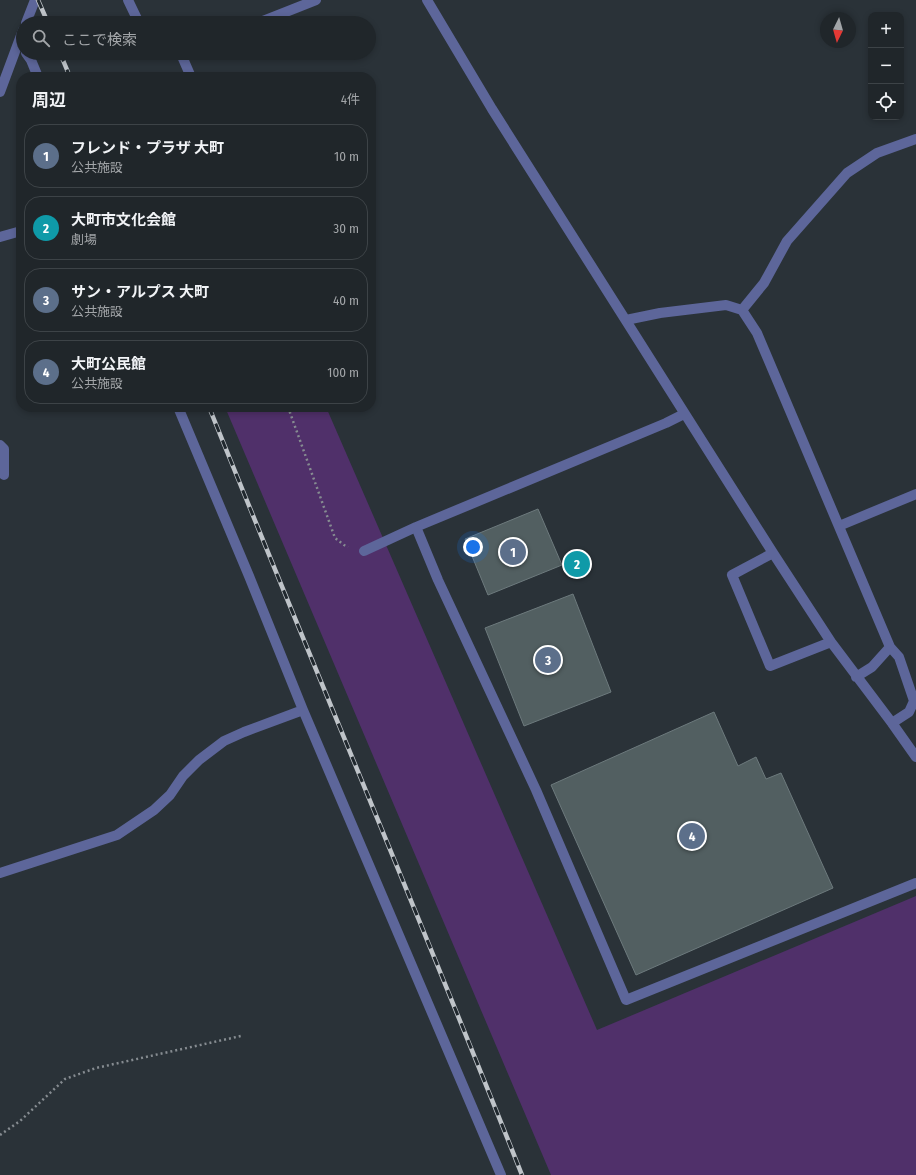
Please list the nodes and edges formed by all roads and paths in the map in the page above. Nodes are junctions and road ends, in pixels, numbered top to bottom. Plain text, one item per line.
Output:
1 (35, 0) edge
2 (128, 0) edge
3 (316, 0) edge
4 (427, 0) edge
5 (29, 16) edge
6 (136, 16) edge
7 (276, 16) edge
8 (16, 57) edge
9 (31, 60) edge
10 (184, 60) edge
11 (36, 72) edge
12 (189, 72) edge
13 (0, 92) edge
14 (916, 139) edge
15 (16, 232) edge
16 (0, 237) edge
17 (742, 310) junction
18 (626, 320) junction
19 (180, 412) edge
20 (290, 412) edge
21 (684, 414) junction
22 (0, 445) edge
23 (4, 474) dead end
24 (916, 494) edge
25 (839, 526) junction
26 (416, 528) junction
27 (364, 551) joint
28 (773, 553) junction
29 (831, 642) junction
30 (890, 647) junction
31 (856, 677) junction
32 (303, 710) junction
33 (892, 723) junction
34 (916, 757) edge
35 (0, 873) edge
36 (916, 882) edge
37 (241, 1036) dead end
38 (0, 1135) edge
39 (501, 1175) edge

1 - 5 street
2 - 6 street
3 - 7 street
4 - 18 street
8 - 13 street
9 - 11 street
10 - 12 street
14 - 17 street
15 - 16 street
17 - 18 street
17 - 25 street
18 - 21 street
19 - 32 street
20 - 27 path
21 - 26 street
21 - 28 street
22 - 23 street
24 - 25 street
25 - 30 street
26 - 27 street
26 - 36 street
28 - 29 street
28 - 29 street
29 - 31 street
30 - 31 street
30 - 33 street
31 - 33 street
32 - 35 street
32 - 39 street
33 - 34 street
37 - 38 path

